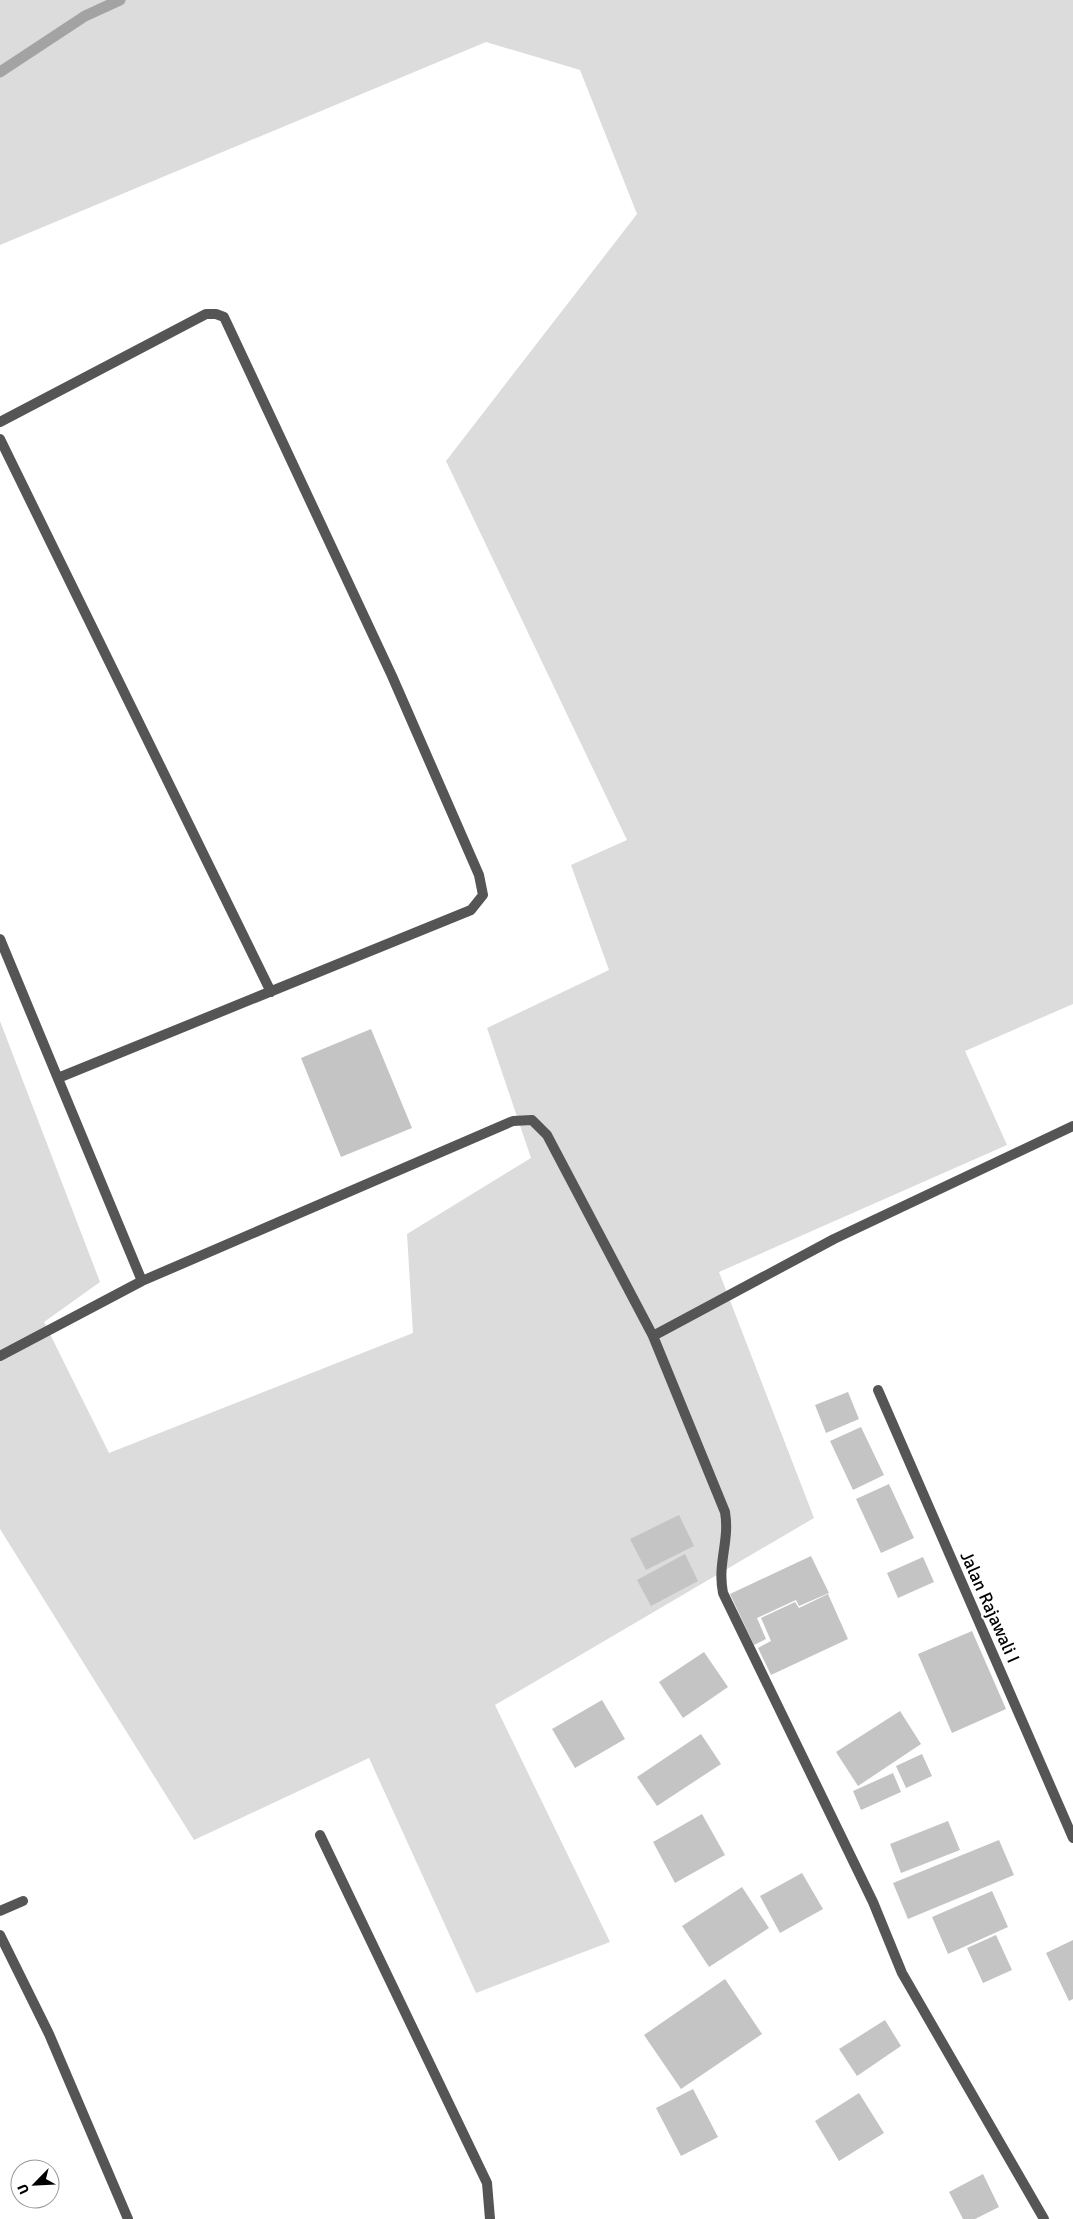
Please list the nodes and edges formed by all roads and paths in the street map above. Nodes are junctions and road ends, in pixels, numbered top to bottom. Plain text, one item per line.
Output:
1 (0, 422) edge
2 (0, 439) edge
3 (0, 939) edge
4 (271, 992) junction
5 (58, 1078) junction
6 (1073, 1126) edge
7 (142, 1281) junction
8 (653, 1336) junction
9 (0, 1356) edge
10 (878, 1390) dead end
11 (320, 1835) dead end
12 (1073, 1838) edge
13 (23, 1900) dead end
14 (0, 1911) edge
15 (0, 1934) edge
16 (128, 2219) edge
17 (490, 2219) edge
18 (1044, 2219) edge

1 - 4 street
2 - 4 street
3 - 5 street
4 - 5 street
5 - 7 street
6 - 8 street
7 - 8 street
7 - 9 street
8 - 18 street
10 - 12 street, Jalan Rajawali I
11 - 17 street
13 - 14 street
15 - 16 street

